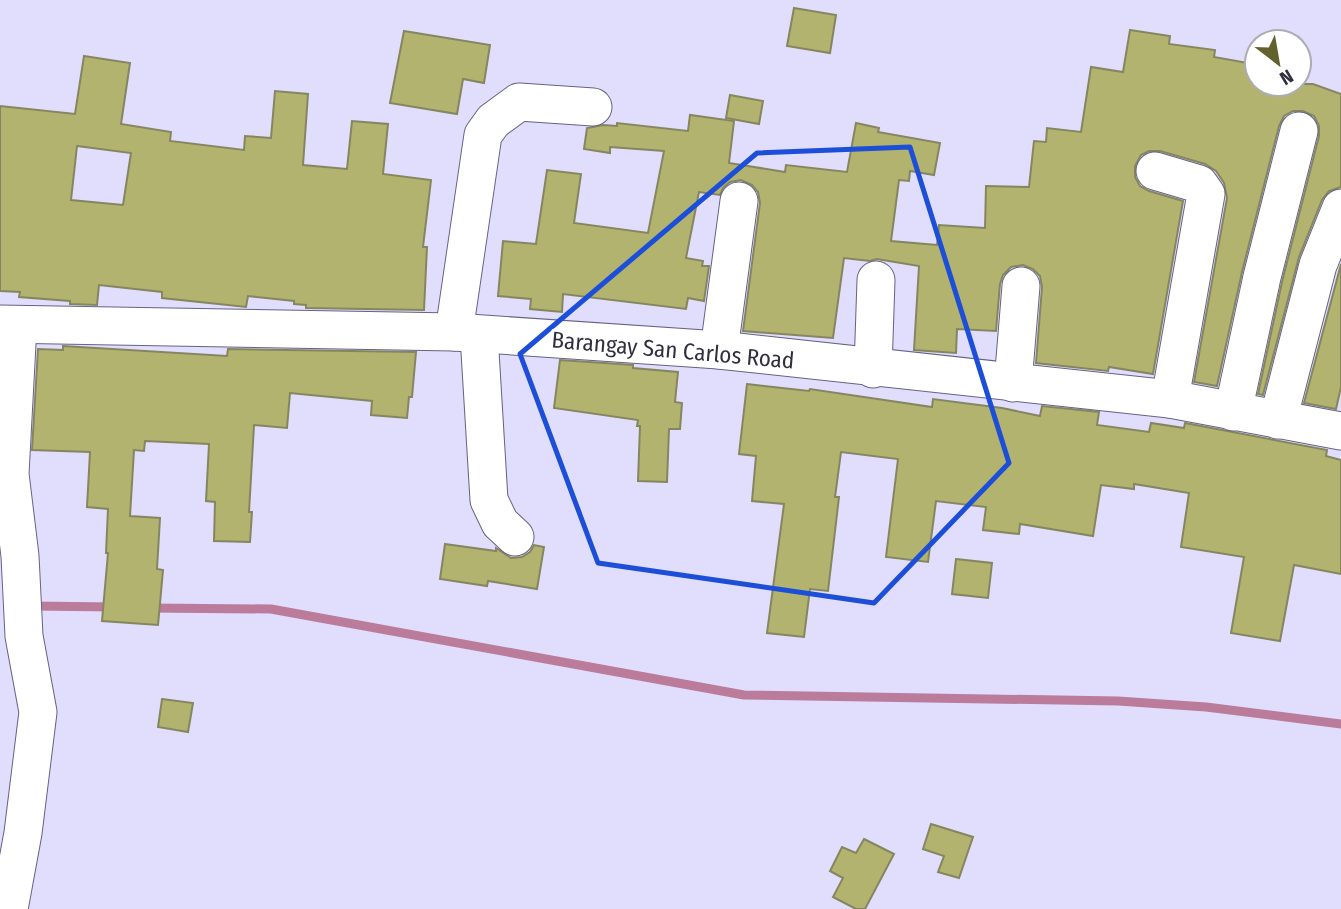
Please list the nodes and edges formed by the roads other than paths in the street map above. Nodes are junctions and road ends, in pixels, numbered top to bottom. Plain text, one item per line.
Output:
1 (593, 107) dead end
2 (1299, 131) dead end
3 (1155, 171) dead end
4 (738, 201) dead end
5 (1341, 208) edge
6 (876, 281) dead end
7 (1021, 286) dead end
8 (9, 324) edge
9 (466, 334) junction
10 (719, 350) junction
11 (873, 369) junction
12 (1013, 383) junction
13 (1170, 399) junction
14 (1233, 411) junction
15 (1278, 420) junction
16 (1341, 430) edge
17 (515, 537) dead end
18 (9, 909) edge

1 - 9 street
2 - 14 street
3 - 13 street
4 - 10 street
5 - 15 street
6 - 11 street
7 - 12 street
8 - 9 street, Barangay San Carlos Road
8 - 18 street
9 - 10 street, Barangay San Carlos Road
9 - 17 street
10 - 11 street, Barangay San Carlos Road
11 - 12 street, Barangay San Carlos Road
12 - 13 street, Barangay San Carlos Road
13 - 14 street, Barangay San Carlos Road
14 - 15 street, Barangay San Carlos Road
15 - 16 street, Barangay San Carlos Road

